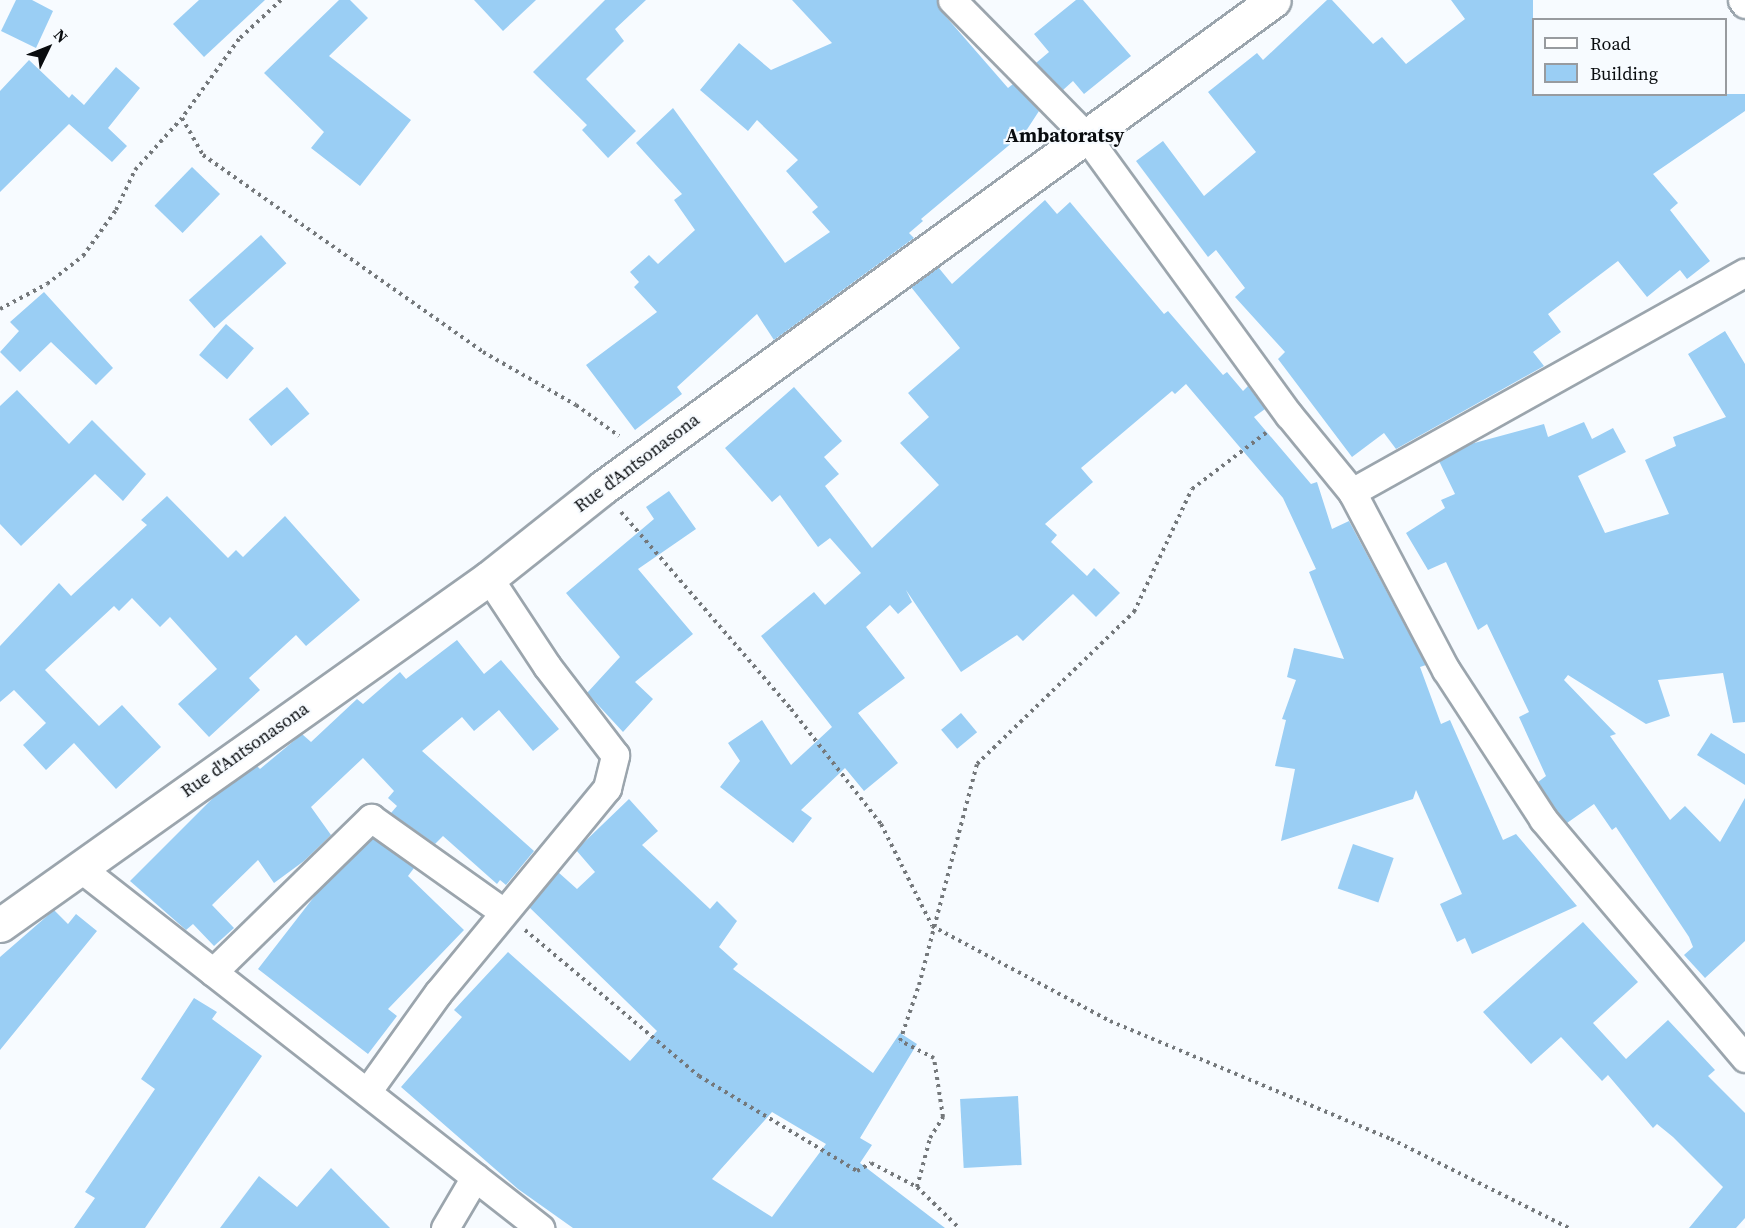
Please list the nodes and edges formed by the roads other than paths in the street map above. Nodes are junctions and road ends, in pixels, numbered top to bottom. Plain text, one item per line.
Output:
1 (952, 0) edge
2 (1274, 0) edge
3 (1742, 0) edge
4 (1745, 4) edge
5 (1086, 136) junction
6 (1745, 272) edge
7 (1352, 492) junction
8 (489, 578) junction
9 (79, 867) junction
10 (502, 911) junction
11 (0, 925) edge
12 (213, 972) junction
13 (1745, 1058) edge
14 (367, 1092) junction
15 (475, 1177) junction
16 (445, 1228) edge
17 (540, 1228) edge

1 - 5 street
2 - 5 street, Rue d'Antsonasona
3 - 4 street
5 - 7 street
5 - 8 street, Rue d'Antsonasona
6 - 7 street
7 - 13 street
8 - 9 street, Rue d'Antsonasona
8 - 10 street
9 - 11 street, Rue d'Antsonasona
9 - 12 street
10 - 12 street
10 - 14 street
12 - 14 street
14 - 15 street
15 - 16 street
15 - 17 street

